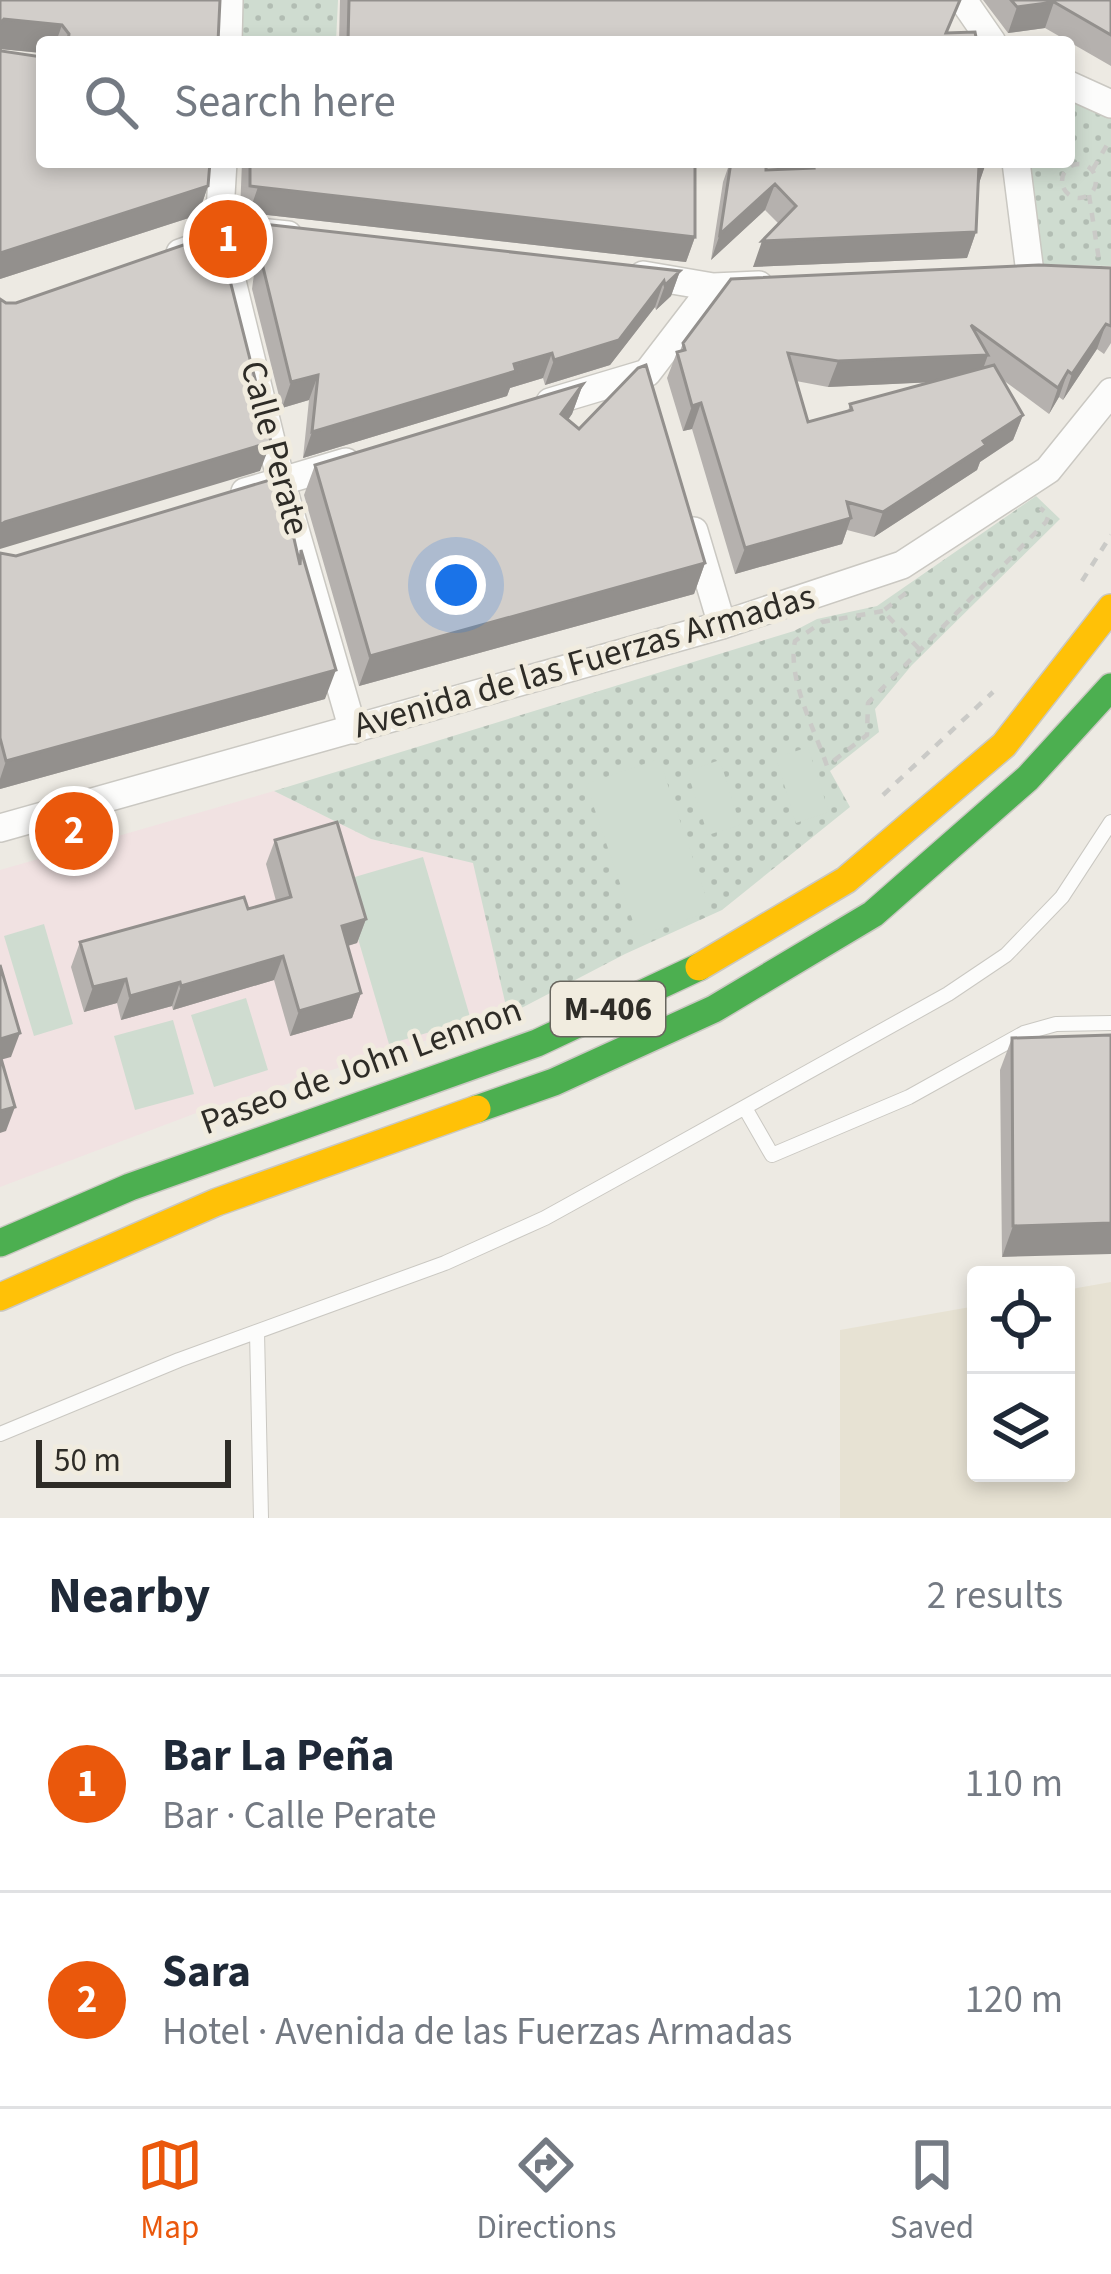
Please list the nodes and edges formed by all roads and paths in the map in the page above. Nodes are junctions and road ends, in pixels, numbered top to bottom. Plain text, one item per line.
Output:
1 (229, 0) edge
2 (962, 0) edge
3 (228, 36) edge
4 (988, 36) edge
5 (1075, 88) edge
6 (1111, 104) edge
7 (1111, 138) edge
8 (1075, 164) edge
9 (223, 168) edge
10 (1017, 168) edge
11 (1067, 168) edge
12 (1093, 170) junction
13 (1090, 196) junction
14 (219, 228) junction
15 (310, 238) edge
16 (156, 261) edge
17 (609, 272) edge
18 (1030, 274) edge
19 (1102, 276) edge
20 (781, 284) edge
21 (713, 287) junction
22 (1111, 392) edge
23 (532, 406) edge
24 (373, 454) edge
25 (281, 481) junction
26 (216, 501) edge
27 (1033, 507) dead end
28 (688, 510) edge
29 (1111, 536) edge
30 (916, 585) dead end
31 (1075, 593) dead end
32 (1111, 608) edge
33 (883, 611) junction
34 (722, 625) junction
35 (920, 651) junction
36 (1006, 681) dead end
37 (1111, 687) edge
38 (353, 730) junction
39 (875, 801) dead end
40 (1111, 822) edge
41 (0, 828) edge
42 (1111, 1023) edge
43 (745, 1108) junction
44 (0, 1243) edge
45 (0, 1297) edge
46 (257, 1332) junction
47 (0, 1434) edge
48 (261, 1518) edge

1 - 3 street
2 - 4 street
5 - 6 street
7 - 12 path
8 - 12 path
9 - 14 street, Calle Perate
10 - 18 street
11 - 13 path
12 - 13 path
13 - 19 path
14 - 15 street
14 - 16 street
14 - 25 street, Calle Perate
17 - 21 street
20 - 21 street
21 - 23 street
22 - 34 street, Avenida de las Fuerzas Armadas
24 - 25 street
25 - 26 street
25 - 38 street, Calle Perate
27 - 35 path
28 - 34 street
29 - 31 path
30 - 33 path
32 - 44 highway, Paseo de John Lennon / M-406
33 - 35 path
33 - 35 path
34 - 38 street, Avenida de las Fuerzas Armadas
36 - 39 path
37 - 45 highway, M-406
38 - 41 street, Avenida de las Fuerzas Armadas
40 - 43 lane
42 - 43 lane
43 - 46 lane
46 - 47 lane
46 - 48 lane

